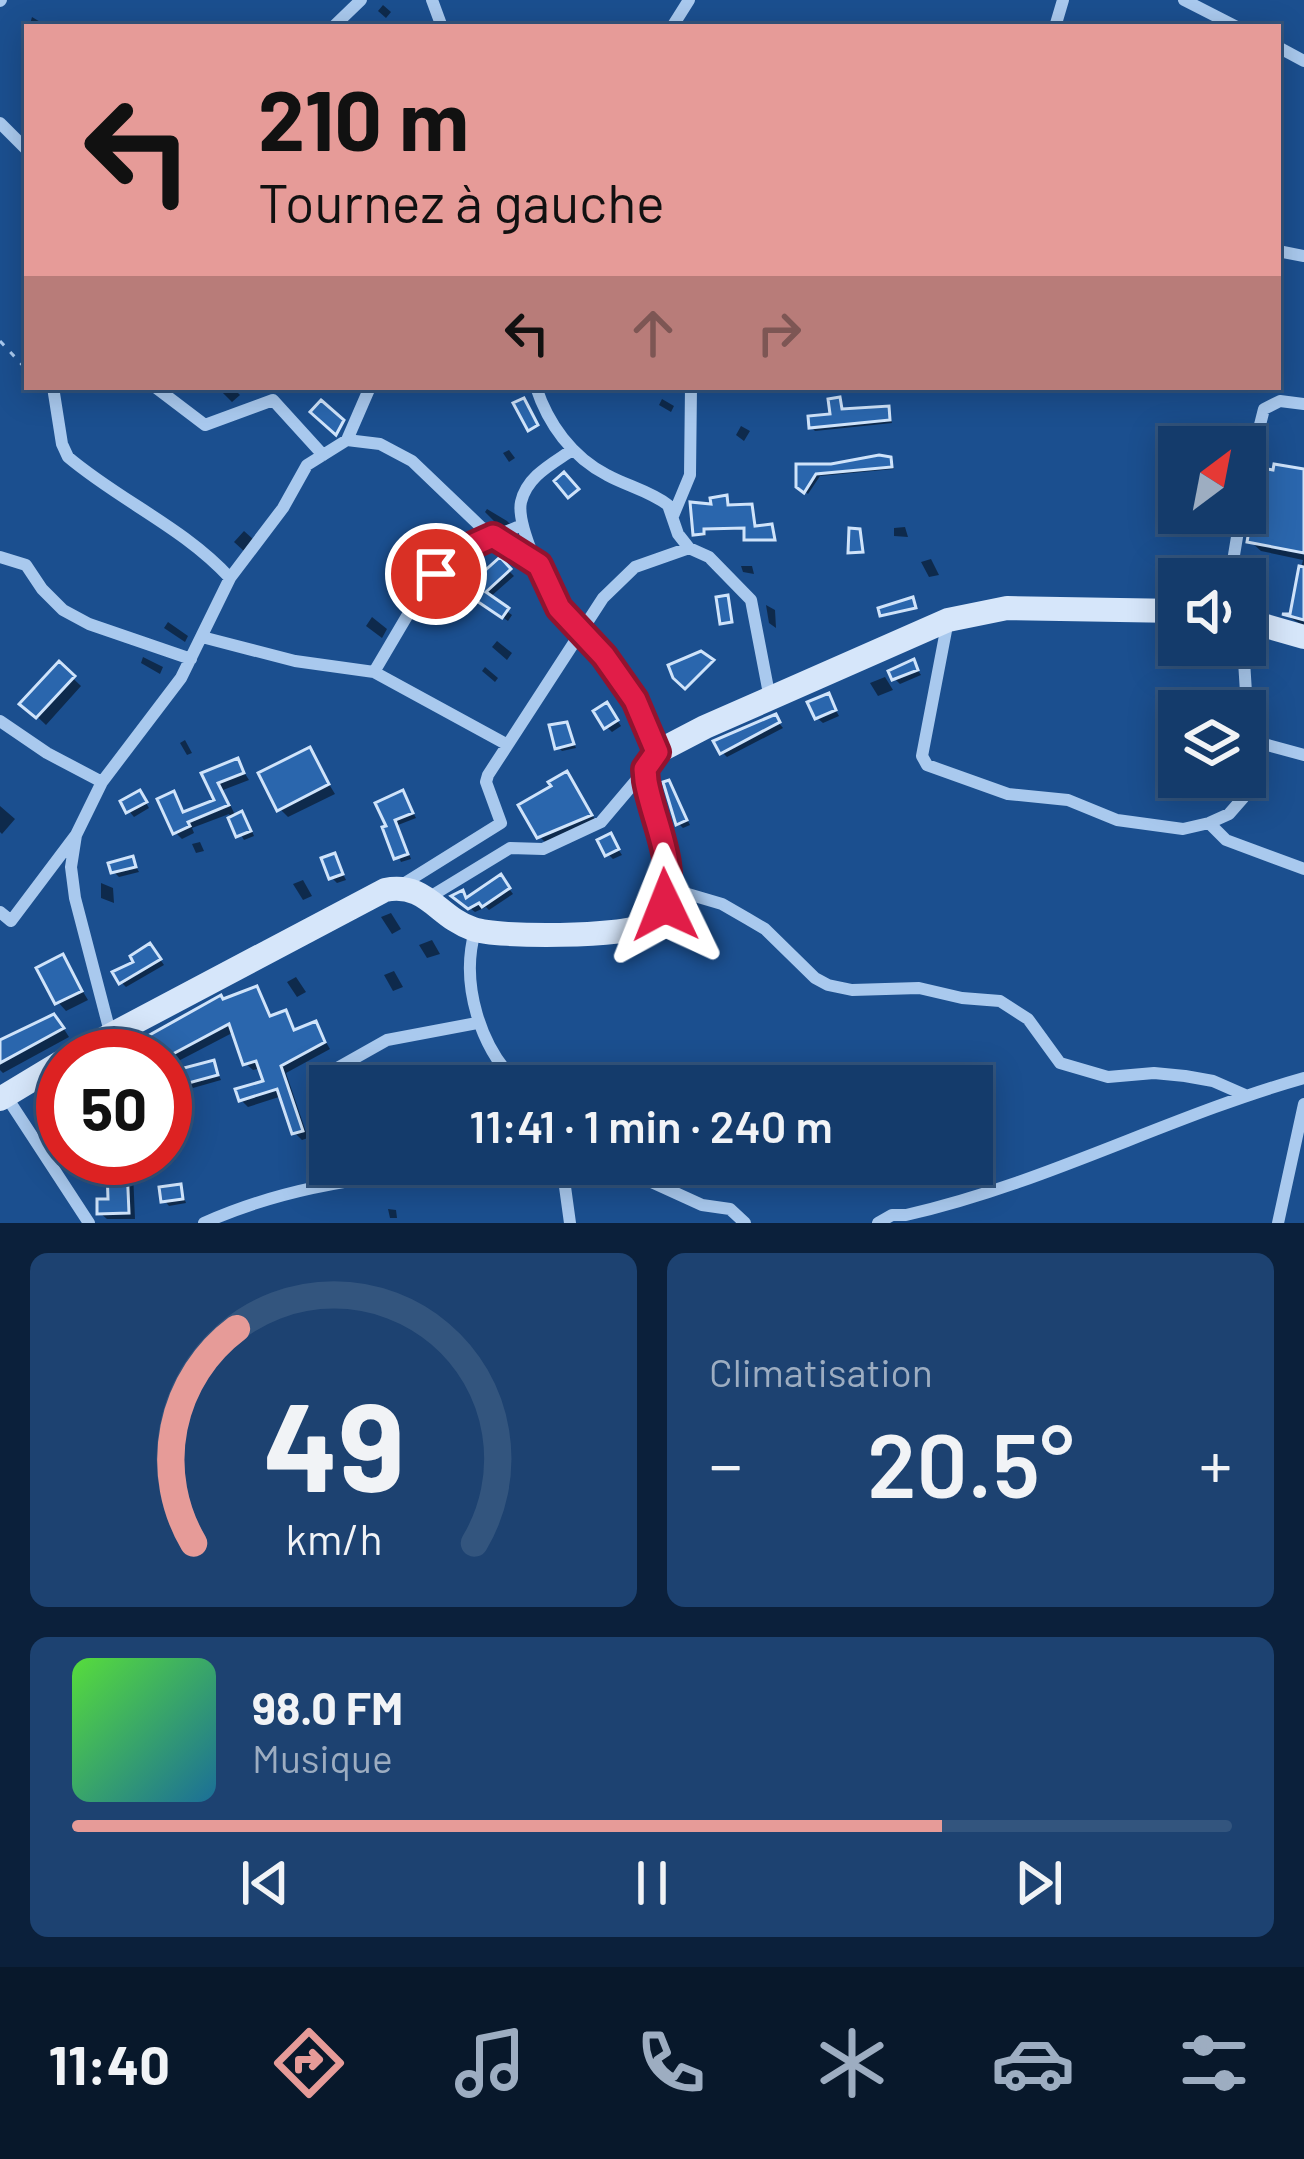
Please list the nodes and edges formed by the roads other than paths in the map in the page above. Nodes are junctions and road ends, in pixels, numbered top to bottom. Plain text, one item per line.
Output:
1 (361, 0) edge
2 (1184, 0) edge
3 (337, 24) edge
4 (1231, 24) edge
5 (1304, 44) edge
6 (1291, 54) edge
7 (0, 124) edge
8 (24, 147) edge
9 (53, 390) edge
10 (159, 390) edge
11 (369, 390) edge
12 (537, 390) edge
13 (691, 390) edge
14 (1304, 404) edge
15 (1260, 426) edge
16 (347, 440) junction
17 (572, 450) junction
18 (323, 455) junction
19 (673, 516) junction
20 (522, 525) junction
21 (493, 536) junction
22 (689, 548) junction
23 (0, 557) edge
24 (539, 565) junction
25 (230, 578) junction
26 (1158, 611) edge
27 (942, 622) junction
28 (1266, 626) edge
29 (579, 630) junction
30 (202, 637) junction
31 (1304, 638) edge
32 (190, 658) junction
33 (374, 672) junction
34 (770, 699) junction
35 (0, 721) edge
36 (506, 744) junction
37 (1266, 745) edge
38 (1304, 755) edge
39 (651, 761) junction
40 (102, 782) junction
41 (1243, 798) edge
42 (1209, 823) junction
43 (497, 826) junction
44 (76, 835) junction
45 (510, 848) junction
46 (1304, 869) edge
47 (399, 887) junction
48 (670, 889) junction
49 (427, 899) junction
50 (0, 912) edge
51 (475, 931) junction
52 (477, 1023) junction
53 (109, 1029) edge
54 (116, 1029) edge
55 (344, 1065) edge
56 (501, 1065) edge
57 (36, 1078) edge
58 (1304, 1078) edge
59 (1245, 1095) junction
60 (3, 1098) edge
61 (1304, 1104) edge
62 (323, 1185) edge
63 (565, 1185) edge
64 (658, 1185) edge
65 (89, 1223) edge
66 (204, 1223) edge
67 (570, 1223) edge
68 (745, 1223) edge
69 (878, 1223) edge
70 (1278, 1223) edge

1 - 3 street
2 - 4 street
5 - 6 street
7 - 8 street
9 - 25 street
10 - 18 street
11 - 16 street
12 - 17 street
13 - 19 street
14 - 15 street
16 - 18 street
16 - 21 street
17 - 19 street
17 - 20 street
18 - 25 street
19 - 22 street
20 - 21 street
20 - 24 street
21 - 24 street
21 - 33 street
22 - 29 street
22 - 34 street
23 - 32 street
24 - 29 street
25 - 30 street
26 - 27 main road
27 - 34 main road
27 - 42 street
28 - 31 main road
29 - 36 street
29 - 39 street
30 - 32 street
30 - 33 street
32 - 40 street
33 - 36 street
34 - 39 main road
35 - 40 street
36 - 43 street
37 - 38 street
39 - 45 street
39 - 48 main road
40 - 44 street
41 - 42 street
42 - 46 street
43 - 45 street
43 - 47 street
44 - 50 street
44 - 53 street
45 - 49 street
47 - 49 main road
47 - 54 main road
48 - 51 main road
48 - 59 street
49 - 51 main road
51 - 52 street
52 - 55 street
52 - 56 street
57 - 60 main road
58 - 59 street
59 - 69 street
60 - 65 street
61 - 70 street
62 - 66 street
63 - 67 street
64 - 68 street

